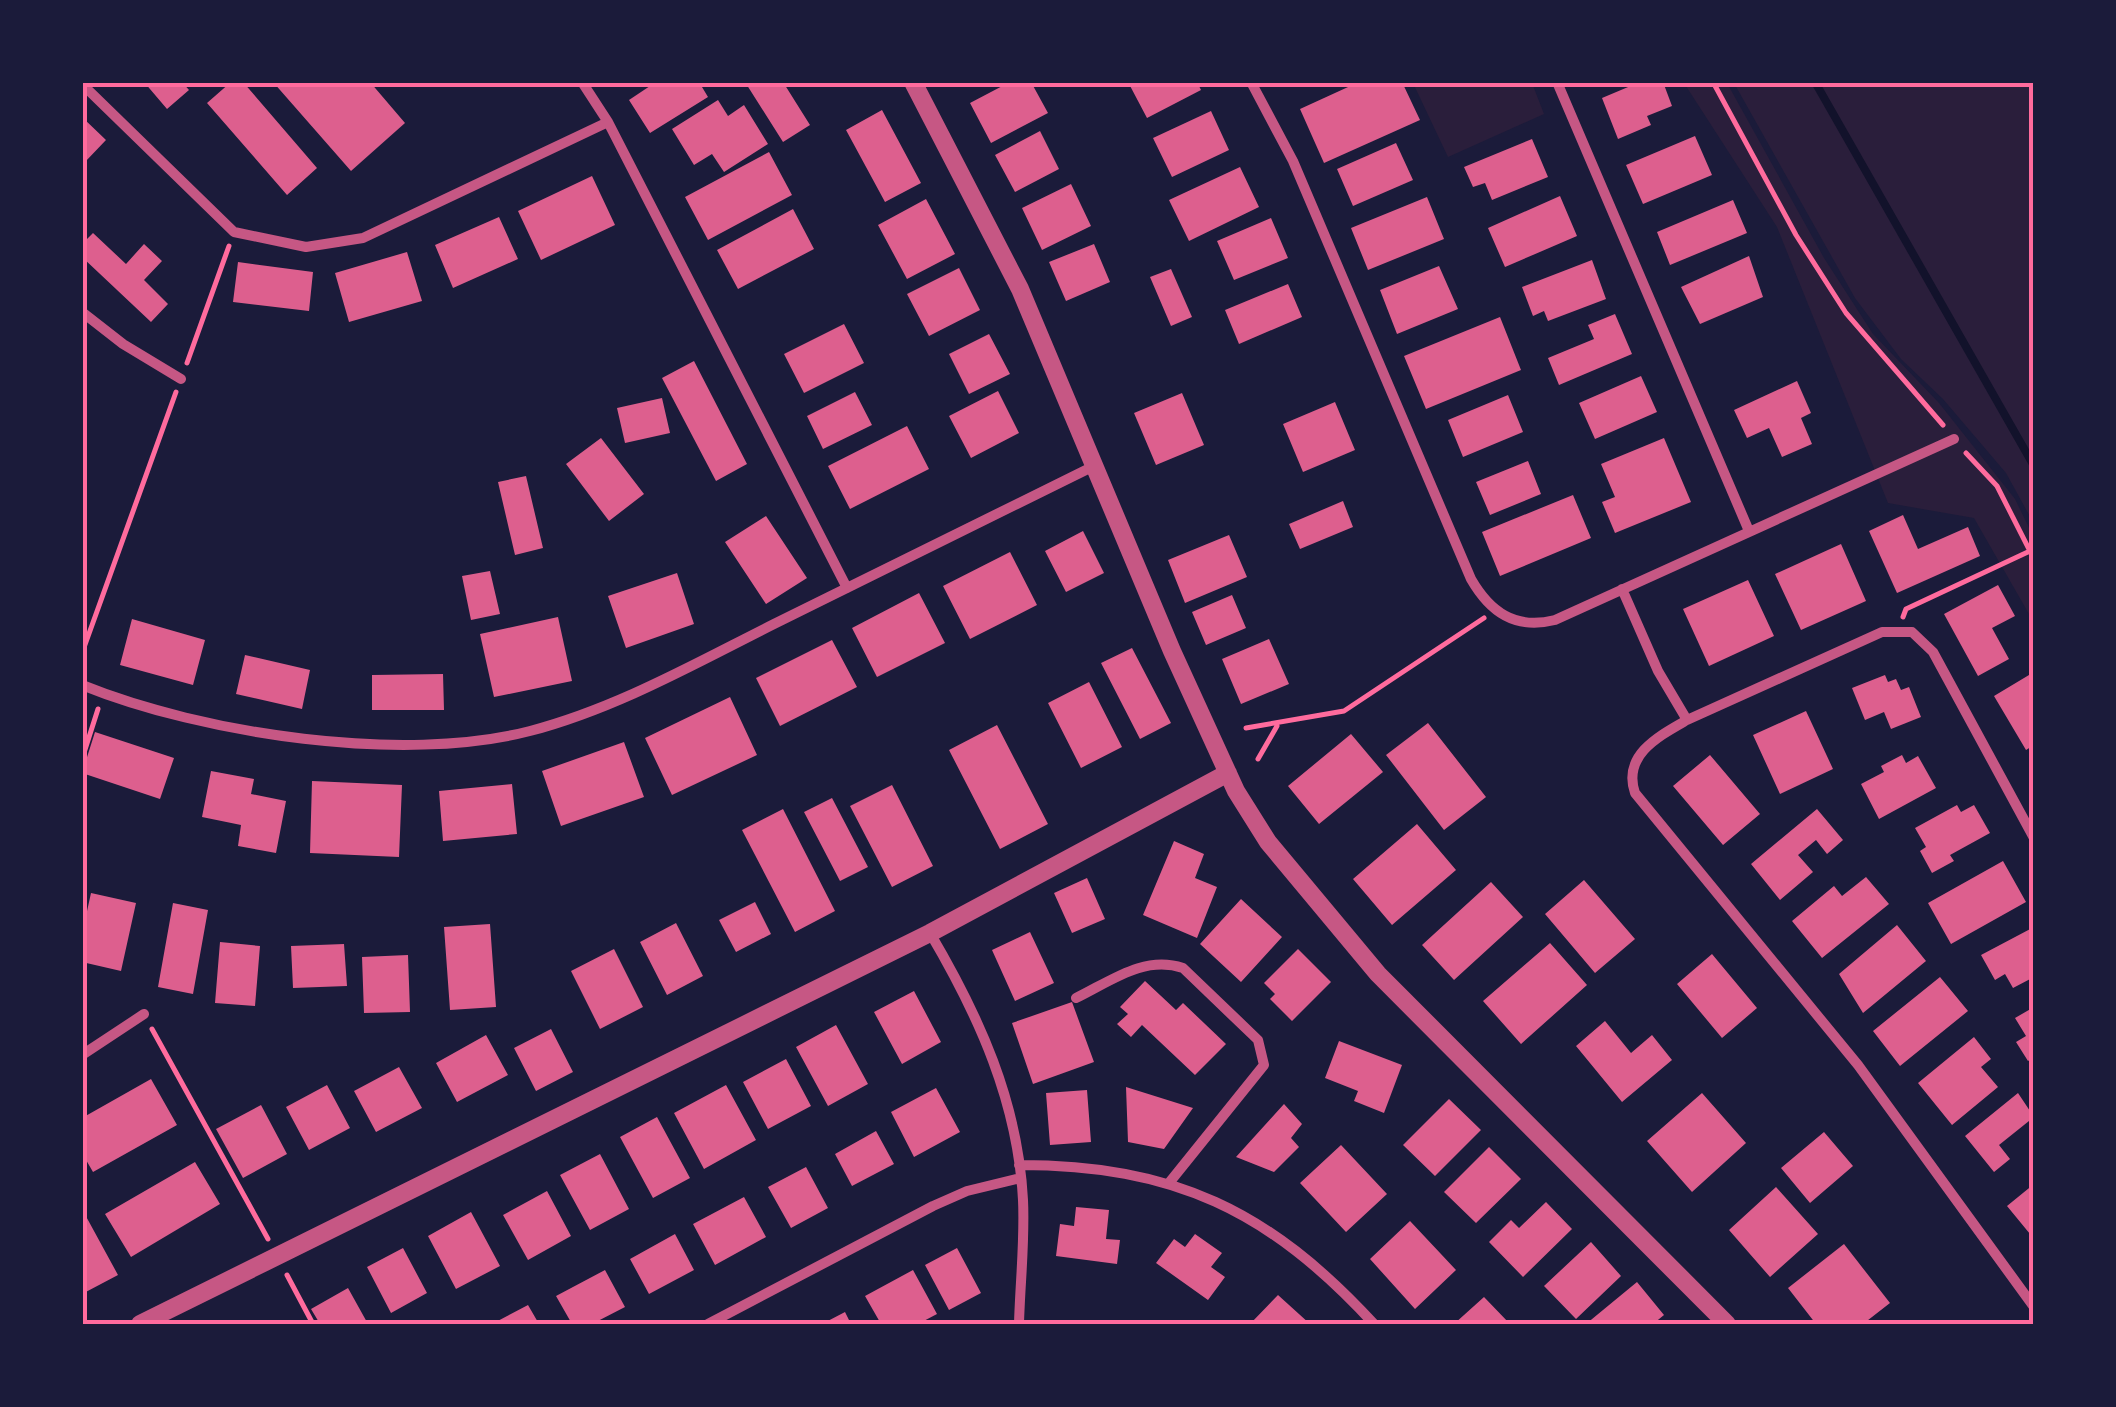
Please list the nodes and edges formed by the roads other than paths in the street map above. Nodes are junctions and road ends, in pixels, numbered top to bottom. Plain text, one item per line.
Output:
1 (582, 82) edge
2 (914, 82) edge
3 (1251, 82) edge
4 (1557, 82) edge
5 (82, 84) edge
6 (608, 122) junction
7 (82, 312) edge
8 (181, 379) road end
9 (1954, 439) road end
10 (1094, 466) junction
11 (1749, 531) junction
12 (847, 588) junction
13 (1622, 588) junction
14 (82, 684) edge
15 (1687, 720) junction
16 (1228, 773) junction
17 (2034, 838) edge
18 (930, 932) junction
19 (1076, 998) dead end
20 (144, 1014) road end
21 (82, 1055) edge
22 (1020, 1172) junction
23 (1169, 1183) junction
24 (2034, 1307) edge
25 (140, 1324) edge
26 (708, 1324) edge
27 (1020, 1324) edge
28 (1374, 1324) edge
29 (1727, 1324) edge

1 - 6 street
2 - 10 street
3 - 13 street
4 - 11 street
5 - 6 street
6 - 12 street
7 - 8 street
9 - 11 street
10 - 12 street
10 - 16 street
11 - 13 street
12 - 14 street
13 - 15 street
15 - 17 street
15 - 24 street
16 - 18 street
16 - 29 street
18 - 22 street
18 - 25 street
19 - 23 street
20 - 21 street
22 - 23 street
22 - 26 street
22 - 27 street
23 - 28 street

